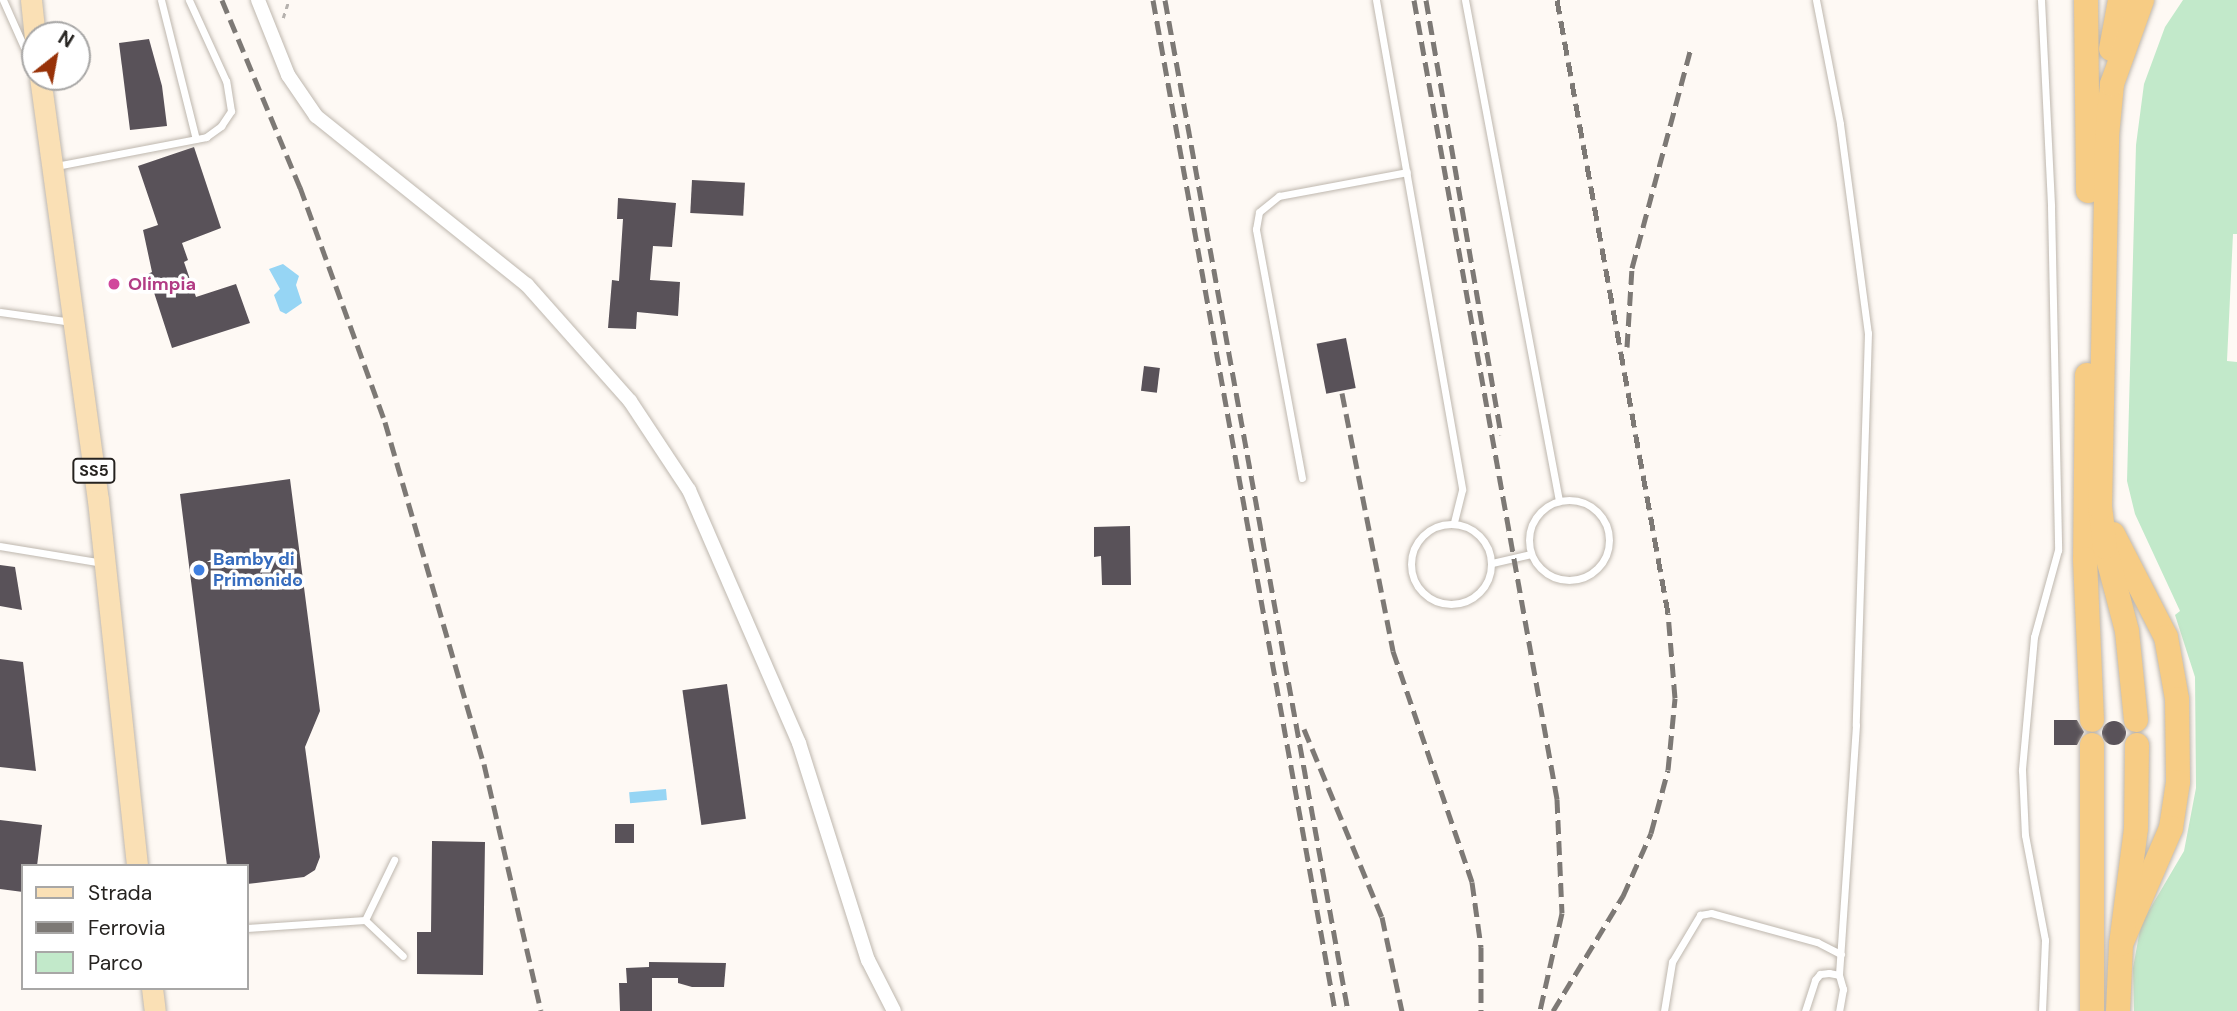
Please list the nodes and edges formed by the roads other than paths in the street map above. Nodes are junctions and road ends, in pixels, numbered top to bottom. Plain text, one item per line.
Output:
1 (3, 0) edge
2 (31, 0) edge
3 (161, 0) edge
4 (189, 0) edge
5 (258, 0) edge
6 (1376, 0) edge
7 (1465, 0) edge
8 (1816, 0) edge
9 (2041, 0) edge
10 (2086, 0) edge
11 (2102, 0) edge
12 (2120, 0) edge
13 (2142, 0) edge
14 (33, 21) edge
15 (21, 40) edge
16 (2088, 65) junction
17 (2112, 84) junction
18 (40, 91) edge
19 (196, 139) junction
20 (52, 167) junction
21 (1407, 172) junction
22 (0, 312) edge
23 (73, 323) junction
24 (2104, 461) junction
25 (1302, 478) dead end
26 (1559, 501) junction
27 (1454, 523) junction
28 (0, 546) edge
29 (1531, 554) junction
30 (104, 563) junction
31 (1492, 563) junction
32 (2092, 720) dead end
33 (2136, 720) dead end
34 (2092, 745) dead end
35 (2137, 745) dead end
36 (394, 860) dead end
37 (137, 864) edge
38 (365, 920) junction
39 (248, 928) edge
40 (2121, 944) junction
41 (1841, 954) junction
42 (403, 956) dead end
43 (1839, 975) junction
44 (152, 990) edge
45 (155, 1011) edge
46 (894, 1011) edge
47 (1664, 1011) edge
48 (1805, 1011) edge
49 (1839, 1011) edge
50 (2042, 1011) edge
51 (2092, 1011) edge
52 (2118, 1011) edge

1 - 15 lane
2 - 14 main road
3 - 19 lane
4 - 19 lane
5 - 46 street
6 - 21 lane
7 - 26 lane
8 - 41 lane
9 - 50 lane
10 - 16 highway
11 - 16 highway
12 - 17 highway
13 - 17 highway
16 - 32 highway
17 - 24 highway
18 - 20 main road, SS5
19 - 20 lane
20 - 23 main road, SS5
21 - 25 lane
21 - 27 lane
22 - 23 lane
23 - 30 main road, SS5
24 - 33 highway
24 - 40 highway
26 - 29 lane
26 - 29 lane
27 - 31 lane
27 - 31 lane
28 - 30 lane
29 - 31 lane
30 - 37 main road, SS5
34 - 51 highway
35 - 40 highway
36 - 38 lane
38 - 39 lane
38 - 42 lane
40 - 52 highway
41 - 43 lane
41 - 47 lane
43 - 48 lane
43 - 49 lane
44 - 45 main road

